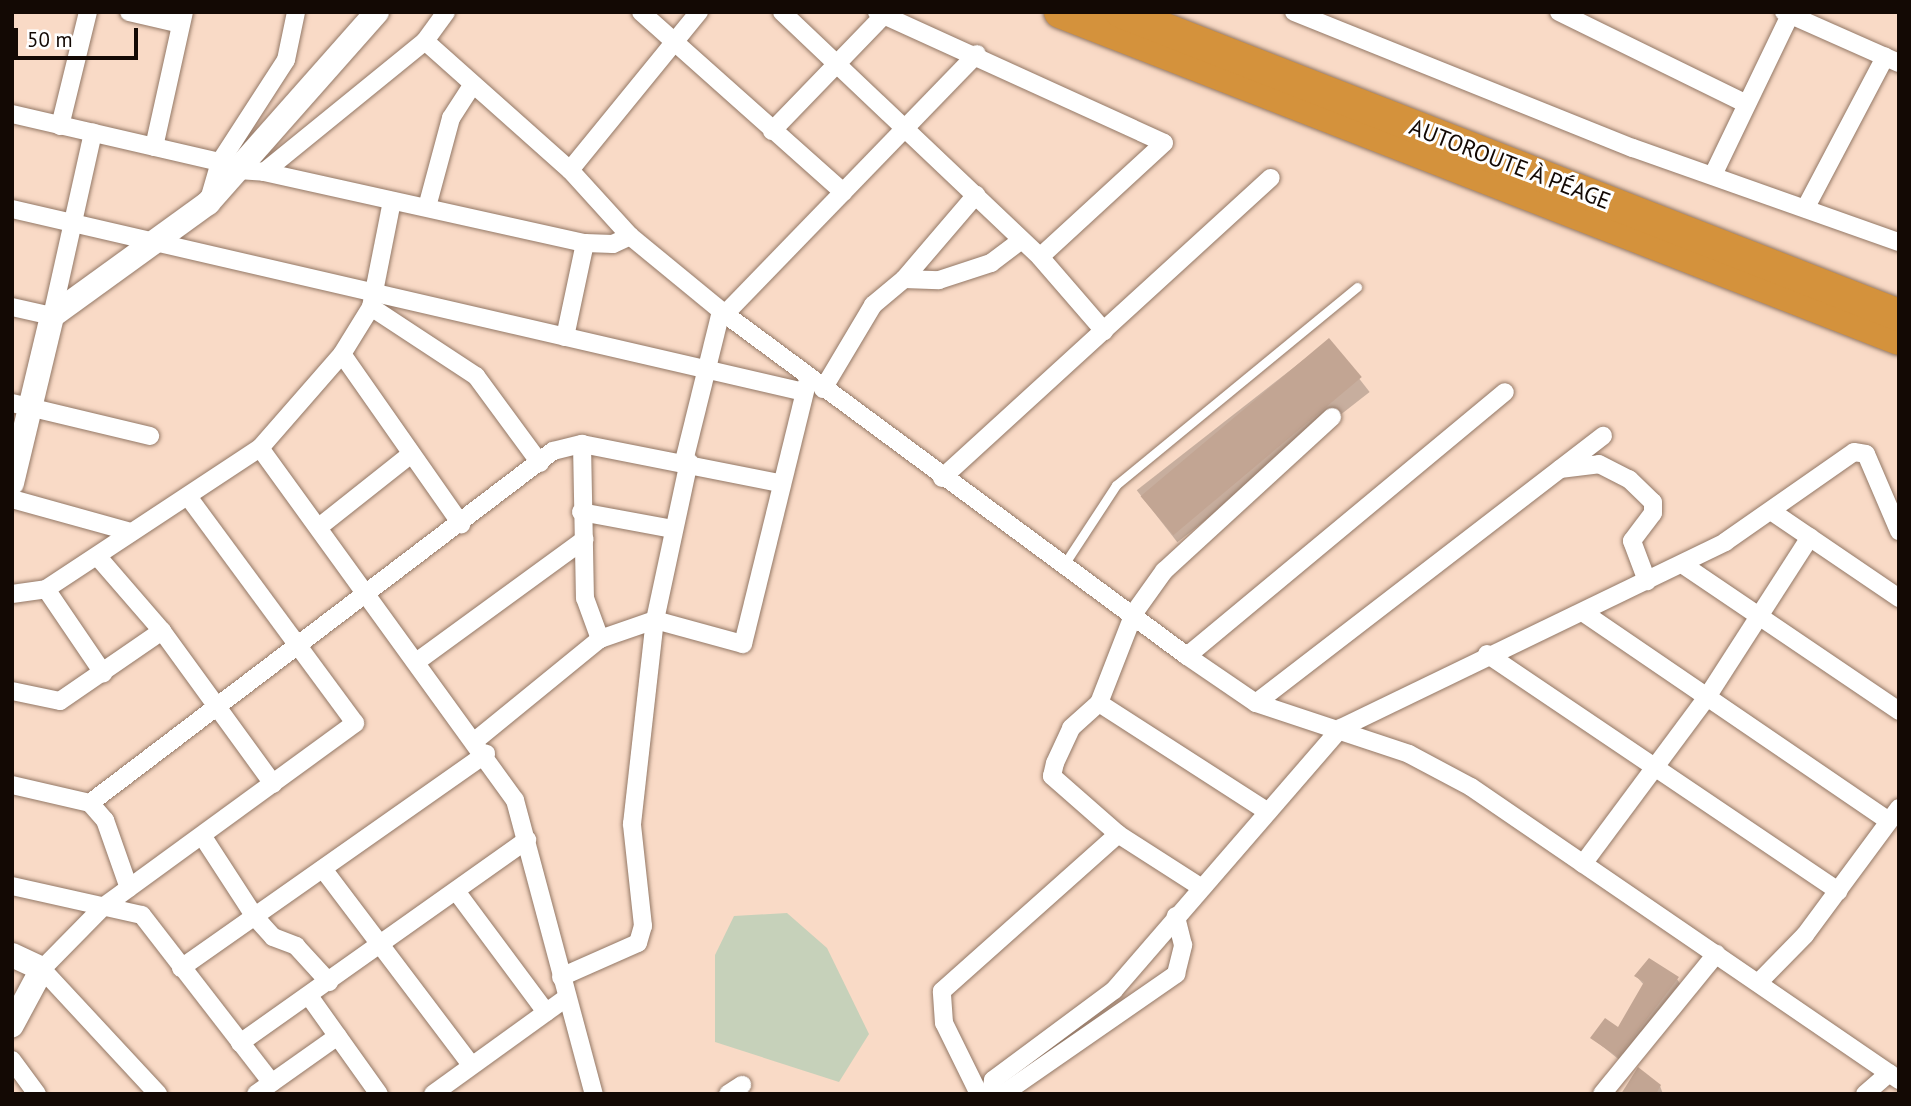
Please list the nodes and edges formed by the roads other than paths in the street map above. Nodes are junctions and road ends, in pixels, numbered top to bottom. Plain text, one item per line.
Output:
1 (88, 12) edge
2 (129, 12) edge
3 (296, 12) edge
4 (377, 12) edge
5 (446, 12) edge
6 (640, 12) edge
7 (699, 12) edge
8 (782, 12) edge
9 (1060, 12) edge
10 (1121, 12) edge
11 (1294, 12) edge
12 (1559, 12) edge
13 (880, 14) edge
14 (1787, 14) edge
15 (182, 18) edge
16 (425, 40) junction
17 (672, 40) junction
18 (977, 54) junction
19 (1892, 60) edge
20 (838, 62) junction
21 (473, 84) junction
22 (1745, 103) junction
23 (12, 114) edge
24 (60, 125) junction
25 (905, 129) junction
26 (772, 131) junction
27 (93, 133) junction
28 (153, 147) junction
29 (229, 166) junction
30 (570, 170) junction
31 (264, 172) junction
32 (1713, 175) junction
33 (1270, 178) dead end
34 (843, 192) junction
35 (976, 195) junction
36 (392, 201) junction
37 (427, 207) junction
38 (1806, 207) junction
39 (12, 209) edge
40 (72, 223) junction
41 (631, 236) junction
42 (1897, 238) edge
43 (1021, 240) junction
44 (160, 243) junction
45 (585, 243) junction
46 (1040, 257) junction
47 (904, 279) junction
48 (1357, 287) dead end
49 (372, 300) junction
50 (12, 307) edge
51 (723, 313) junction
52 (1899, 315) edge
53 (52, 316) junction
54 (1104, 331) junction
55 (565, 337) junction
56 (1899, 340) edge
57 (342, 354) junction
58 (706, 370) junction
59 (812, 387) junction
60 (1505, 392) dead end
61 (21, 405) edge
62 (1332, 418) dead end
63 (150, 436) dead end
64 (1603, 436) dead end
65 (582, 444) junction
66 (260, 448) junction
67 (411, 454) junction
68 (687, 461) junction
69 (540, 463) junction
70 (1556, 470) junction
71 (942, 478) junction
72 (12, 483) edge
73 (779, 483) junction
74 (12, 499) edge
75 (190, 499) junction
76 (1771, 511) junction
77 (581, 512) junction
78 (461, 524) junction
79 (319, 527) junction
80 (673, 529) junction
81 (1899, 531) edge
82 (131, 532) junction
83 (1810, 537) junction
84 (585, 539) junction
85 (98, 557) junction
86 (1065, 563) junction
87 (1682, 564) junction
88 (1647, 581) junction
89 (46, 589) junction
90 (367, 590) junction
91 (12, 594) edge
92 (1899, 598) edge
93 (1134, 613) junction
94 (1584, 613) junction
95 (1759, 614) junction
96 (655, 620) junction
97 (162, 631) junction
98 (600, 639) junction
99 (293, 646) junction
100 (1487, 654) junction
101 (1187, 656) junction
102 (419, 660) junction
103 (103, 673) junction
104 (12, 691) edge
105 (1707, 697) junction
106 (1099, 702) junction
107 (1256, 703) junction
108 (218, 706) junction
109 (1899, 711) edge
110 (1341, 728) junction
111 (481, 747) junction
112 (1655, 770) junction
113 (273, 784) junction
114 (12, 785) edge
115 (90, 803) junction
116 (1268, 811) junction
117 (1894, 814) edge
118 (1118, 834) junction
119 (203, 837) junction
120 (527, 840) junction
121 (1583, 864) junction
122 (323, 869) junction
123 (12, 886) edge
124 (129, 888) junction
125 (1202, 888) junction
126 (456, 891) junction
127 (1838, 891) junction
128 (103, 907) junction
129 (1176, 916) junction
130 (255, 917) junction
131 (383, 944) junction
132 (1716, 954) junction
133 (12, 955) edge
134 (181, 968) junction
135 (42, 969) junction
136 (561, 977) junction
137 (329, 982) junction
138 (1759, 982) junction
139 (309, 996) junction
140 (566, 998) junction
141 (546, 1012) junction
142 (12, 1025) edge
143 (338, 1035) junction
144 (240, 1043) junction
145 (12, 1060) edge
146 (471, 1065) junction
147 (1894, 1076) edge
148 (272, 1083) junction
149 (37, 1094) edge
150 (158, 1094) edge
151 (256, 1094) edge
152 (379, 1094) edge
153 (433, 1094) edge
154 (594, 1094) edge
155 (979, 1094) edge
156 (991, 1094) edge
157 (1003, 1094) edge
158 (1602, 1094) edge
159 (1865, 1094) edge

1 - 24 street
2 - 15 street
3 - 29 street
4 - 29 street
5 - 16 street
6 - 17 street
7 - 17 street
8 - 20 street
9 - 56 highway
10 - 52 highway, AUTOROUTE À PÉAGE
11 - 32 street
12 - 22 street
13 - 18 street
13 - 20 street
14 - 19 street
14 - 22 street
15 - 28 street
16 - 21 street
16 - 31 street
17 - 26 street
17 - 30 street
18 - 25 street
18 - 46 street
19 - 38 street
20 - 25 street
20 - 26 street
21 - 30 street
21 - 37 street
22 - 32 street
23 - 24 street
24 - 27 street
25 - 34 street
25 - 35 street
26 - 34 street
27 - 28 street
27 - 40 street
28 - 29 street
29 - 31 street
29 - 44 street
30 - 41 street
31 - 36 street
32 - 38 street
33 - 54 street
34 - 51 street
35 - 43 street
35 - 47 street
36 - 37 street
36 - 49 street
37 - 45 street
38 - 42 street
39 - 40 street
40 - 44 street
40 - 53 street
41 - 45 street
41 - 51 street
43 - 46 street
43 - 47 street
44 - 49 street
44 - 53 street
45 - 55 street
46 - 54 street
47 - 59 street
48 - 86 lane
49 - 55 street
49 - 57 street
49 - 69 street
50 - 53 street
51 - 58 street
51 - 59 street
53 - 61 street
54 - 71 street
55 - 58 street
57 - 66 street
57 - 67 street
58 - 59 street
58 - 68 street
59 - 71 street
59 - 73 street
60 - 101 street
61 - 63 street
61 - 72 street
62 - 93 street
64 - 70 street
65 - 68 street
65 - 69 street
65 - 77 street
66 - 75 street
66 - 79 street
67 - 78 street
67 - 79 street
68 - 73 street
68 - 80 street
69 - 78 street
70 - 88 street
70 - 107 street
71 - 86 street
73 - 96 street
74 - 82 street
75 - 82 street
75 - 99 street
76 - 81 street
76 - 83 street
76 - 87 street
77 - 80 street
77 - 84 street
78 - 90 street
79 - 90 street
80 - 96 street
82 - 85 street
83 - 92 street
83 - 95 street
84 - 98 street
84 - 102 street
85 - 89 street
85 - 97 street
86 - 93 street
87 - 88 street
87 - 95 street
88 - 94 street
89 - 91 street
89 - 103 street
90 - 99 street
90 - 102 street
93 - 101 street
93 - 106 street
94 - 100 street
94 - 105 street
95 - 105 street
95 - 109 street
96 - 98 street
96 - 136 street
97 - 103 street
97 - 108 street
98 - 111 street
99 - 108 street
99 - 113 street
100 - 110 street
100 - 112 street
101 - 107 street
102 - 111 street
103 - 104 street
105 - 112 street
105 - 117 street
106 - 116 street
106 - 118 street
107 - 110 street
108 - 113 street
108 - 115 street
110 - 116 street
110 - 121 street
111 - 120 street
111 - 122 street
112 - 121 street
112 - 127 street
113 - 119 street
114 - 115 street
115 - 124 street
116 - 125 street
117 - 127 street
118 - 125 street
118 - 155 street
119 - 124 street
119 - 130 street
120 - 126 street
120 - 136 street
121 - 132 street
122 - 130 street
122 - 131 street
123 - 128 street
124 - 128 street
125 - 129 street
126 - 131 street
126 - 141 street
127 - 138 street
128 - 134 street
128 - 135 street
129 - 156 street
129 - 157 street
130 - 134 street
130 - 137 street
131 - 137 street
131 - 146 street
132 - 138 street
132 - 158 street
133 - 135 street
134 - 144 street
135 - 142 street
135 - 150 street
136 - 140 street
137 - 139 street
138 - 147 street
139 - 143 street
139 - 144 street
140 - 141 street
140 - 154 street
141 - 146 street
143 - 148 street
143 - 152 street
144 - 148 street
145 - 149 street
146 - 153 street
147 - 159 street
148 - 151 street

